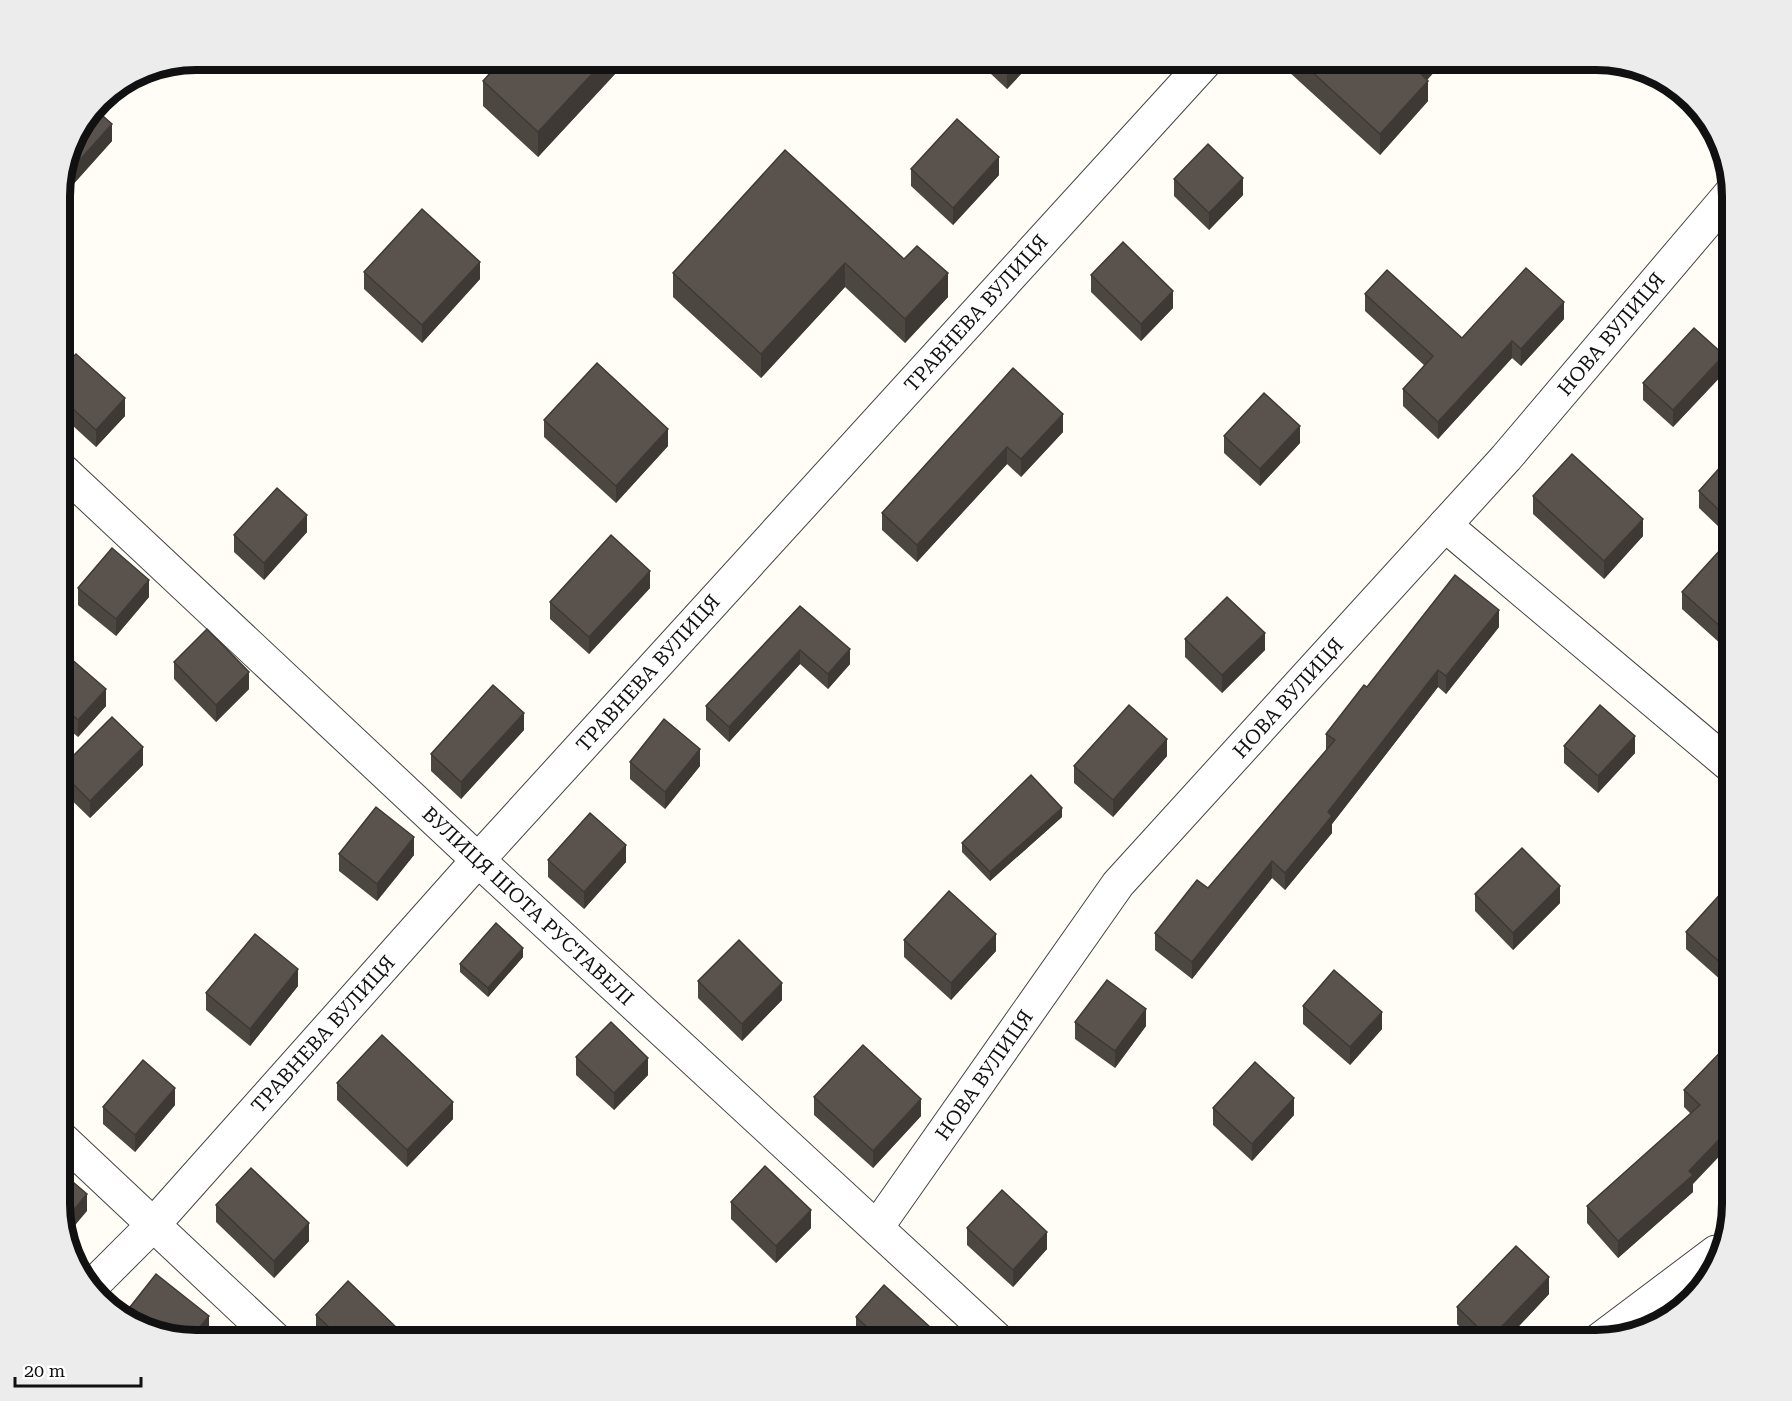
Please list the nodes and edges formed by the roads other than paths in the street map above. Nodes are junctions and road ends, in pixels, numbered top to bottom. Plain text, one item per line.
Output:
1 (1198, 70) edge
2 (1722, 204) edge
3 (71, 478) edge
4 (1445, 525) junction
5 (1722, 758) edge
6 (478, 860) junction
7 (71, 1147) edge
8 (153, 1225) junction
9 (877, 1227) junction
10 (1711, 1256) edge
11 (97, 1281) edge
12 (1614, 1329) edge
13 (264, 1330) edge
14 (987, 1330) edge

1 - 6 street, ТРАВНЕВА ВУЛИЦЯ
2 - 4 street, НОВА ВУЛИЦЯ
3 - 6 street, ВУЛИЦЯ ШОТА РУСТАВЕЛІ
4 - 5 street
4 - 9 street, НОВА ВУЛИЦЯ
6 - 8 street, ТРАВНЕВА ВУЛИЦЯ
6 - 9 street, ВУЛИЦЯ ШОТА РУСТАВЕЛІ
7 - 8 street
8 - 11 street, ТРАВНЕВА ВУЛИЦЯ
8 - 13 street
9 - 14 street, ВУЛИЦЯ ШОТА РУСТАВЕЛІ
10 - 12 street

